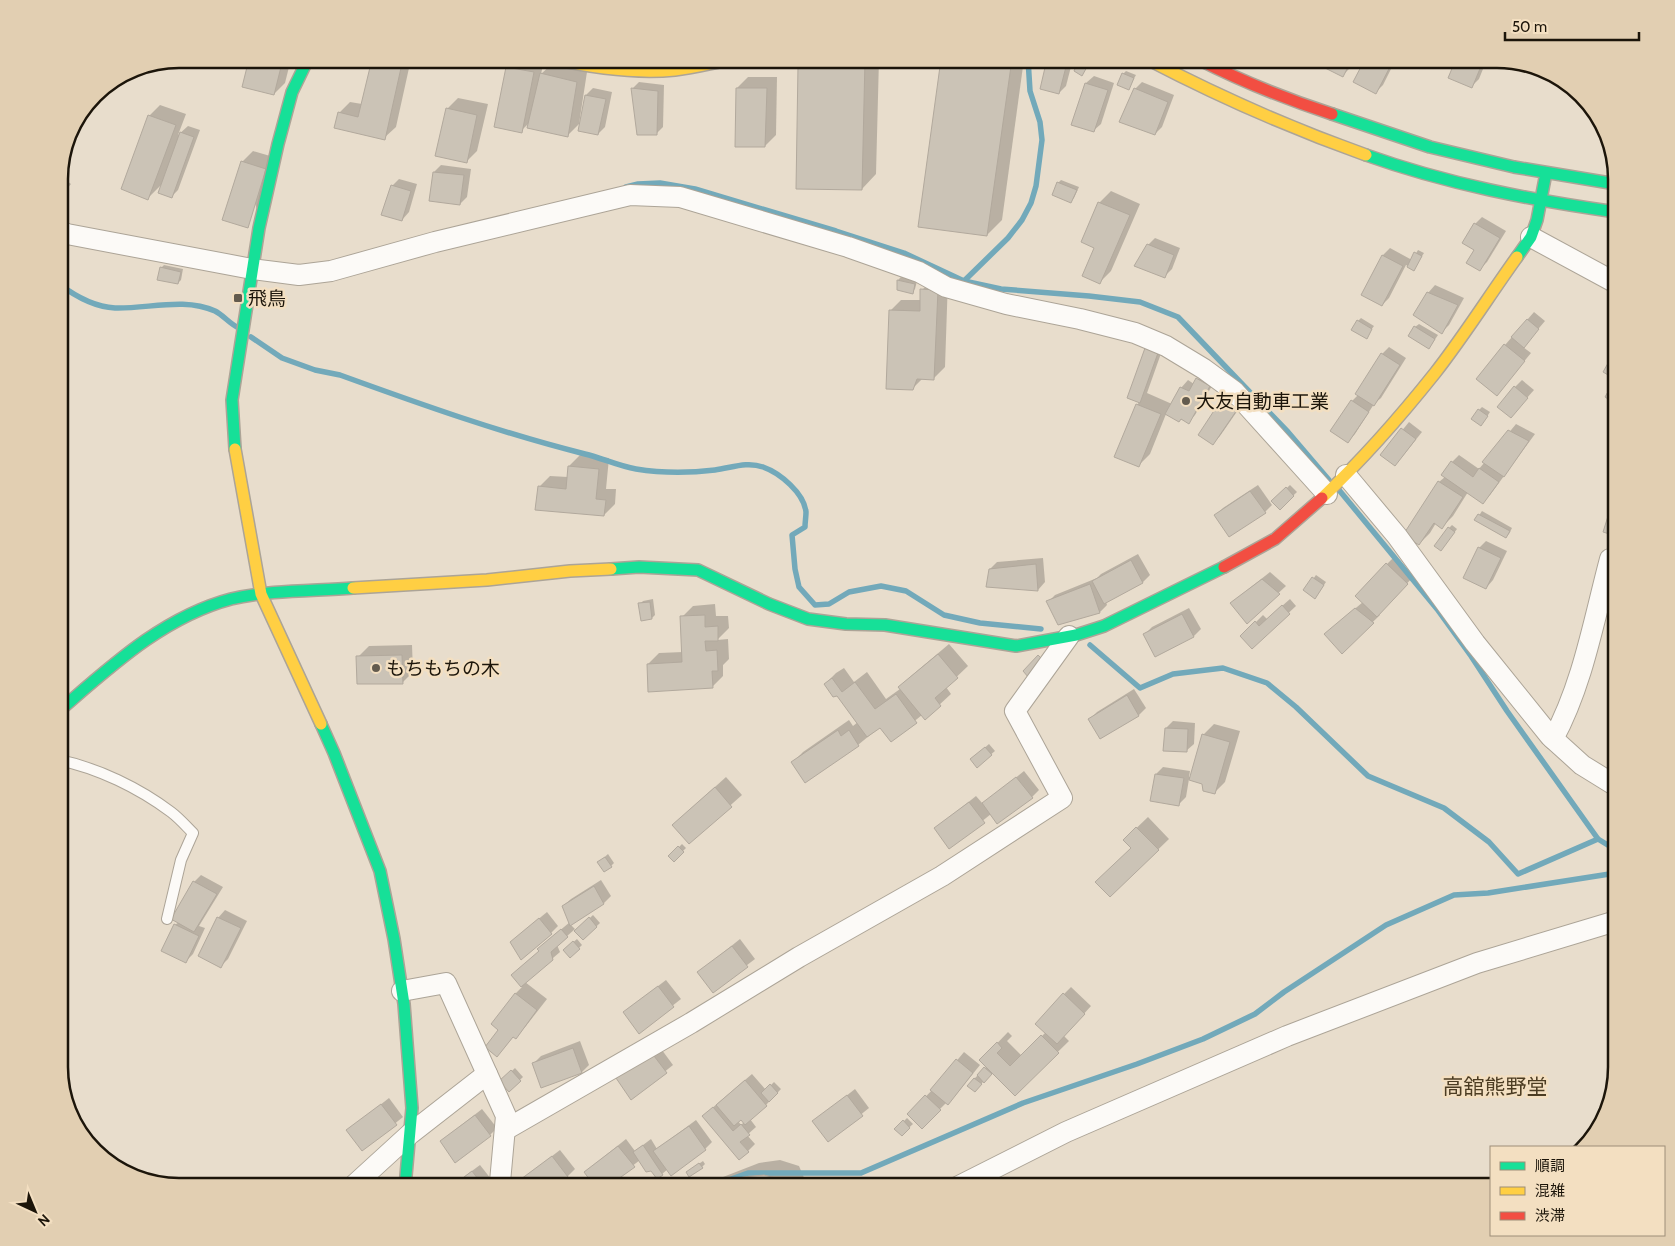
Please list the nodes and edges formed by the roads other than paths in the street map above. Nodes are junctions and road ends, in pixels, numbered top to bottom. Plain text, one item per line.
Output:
1 (304, 68) edge
2 (609, 68) edge
3 (685, 68) edge
4 (1165, 68) edge
5 (1216, 68) edge
6 (1546, 173) junction
7 (1608, 183) edge
8 (1541, 201) junction
9 (1608, 211) edge
10 (68, 234) edge
11 (1530, 237) junction
12 (252, 267) junction
13 (1608, 279) edge
14 (1336, 485) junction
15 (1608, 566) edge
16 (261, 594) junction
17 (1069, 636) junction
18 (68, 703) edge
19 (1553, 739) junction
20 (68, 762) edge
21 (1608, 781) edge
22 (167, 919) dead end
23 (1608, 923) edge
24 (402, 991) junction
25 (487, 1074) junction
26 (505, 1130) junction
27 (410, 1134) junction
28 (362, 1178) edge
29 (406, 1178) edge
30 (500, 1178) edge
31 (975, 1178) edge

1 - 12 street
2 - 3 street
4 - 8 street
5 - 6 street
6 - 7 street
6 - 8 street
8 - 9 street
8 - 11 street
10 - 12 street
11 - 13 street
11 - 14 street
12 - 14 street
12 - 16 street
14 - 17 street
14 - 19 street
15 - 19 street
16 - 17 street
16 - 18 street
16 - 24 street
17 - 26 street
19 - 21 street
20 - 22 lane
23 - 31 street
24 - 25 street
24 - 27 street
25 - 26 street
25 - 27 street
26 - 30 street
27 - 28 street
27 - 29 street

